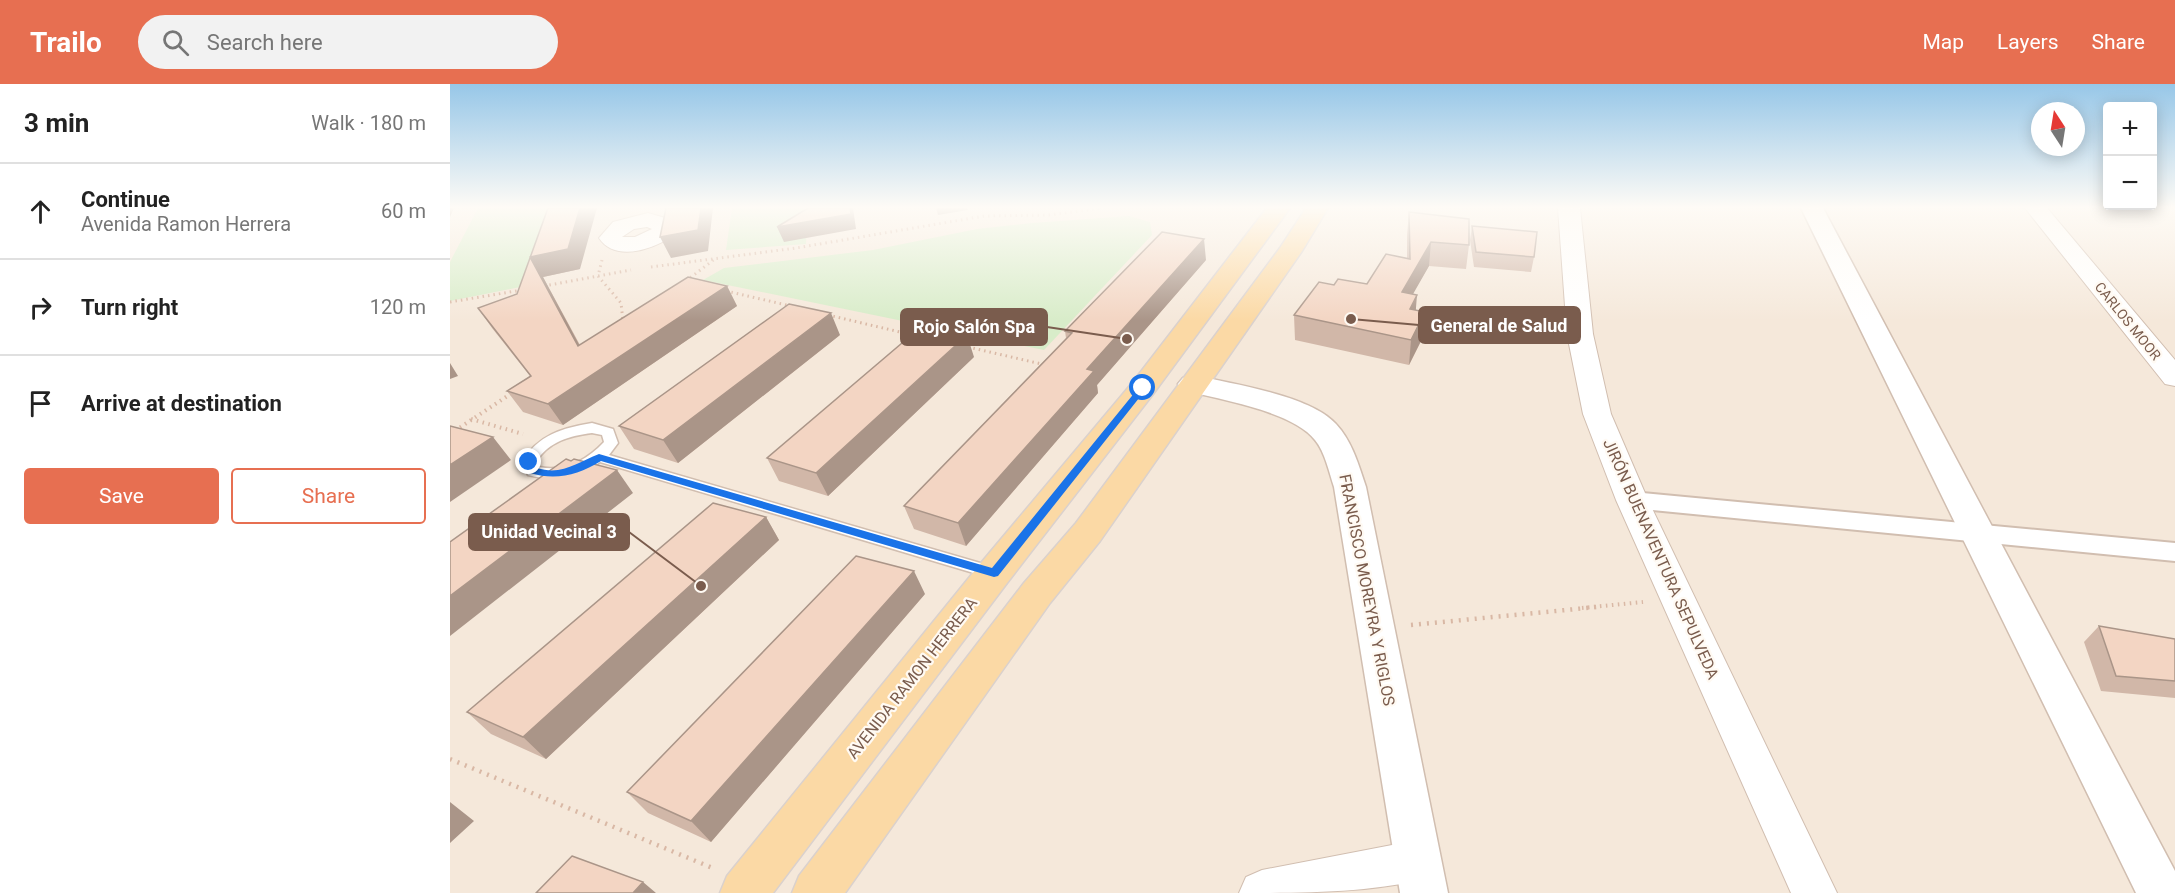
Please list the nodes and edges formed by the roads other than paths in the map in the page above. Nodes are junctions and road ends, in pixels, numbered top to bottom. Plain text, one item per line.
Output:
1 (1250, 246) edge
2 (1293, 246) edge
3 (1572, 246) edge
4 (1831, 246) edge
5 (2067, 246) edge
6 (2175, 378) edge
7 (1192, 384) junction
8 (599, 457) junction
9 (1632, 500) junction
10 (1977, 533) junction
11 (2175, 552) edge
12 (994, 573) junction
13 (1421, 878) edge
14 (748, 889) edge
15 (816, 893) edge
16 (1262, 893) edge
17 (1814, 893) edge
18 (2161, 893) edge

1 - 12 main road, AVENIDA RAMON HERRERA
2 - 7 main road
3 - 9 street, JIRÓN BUENAVENTURA SEPULVEDA
4 - 10 street
5 - 6 street, CARLOS MOOR
7 - 13 street, FRANCISCO MOREYRA Y RIGLOS
7 - 15 main road
8 - 8 lane
8 - 12 lane
9 - 10 street
9 - 17 street, JIRÓN BUENAVENTURA SEPULVEDA
10 - 11 street
10 - 18 street
12 - 14 main road, AVENIDA RAMON HERRERA
13 - 16 street

